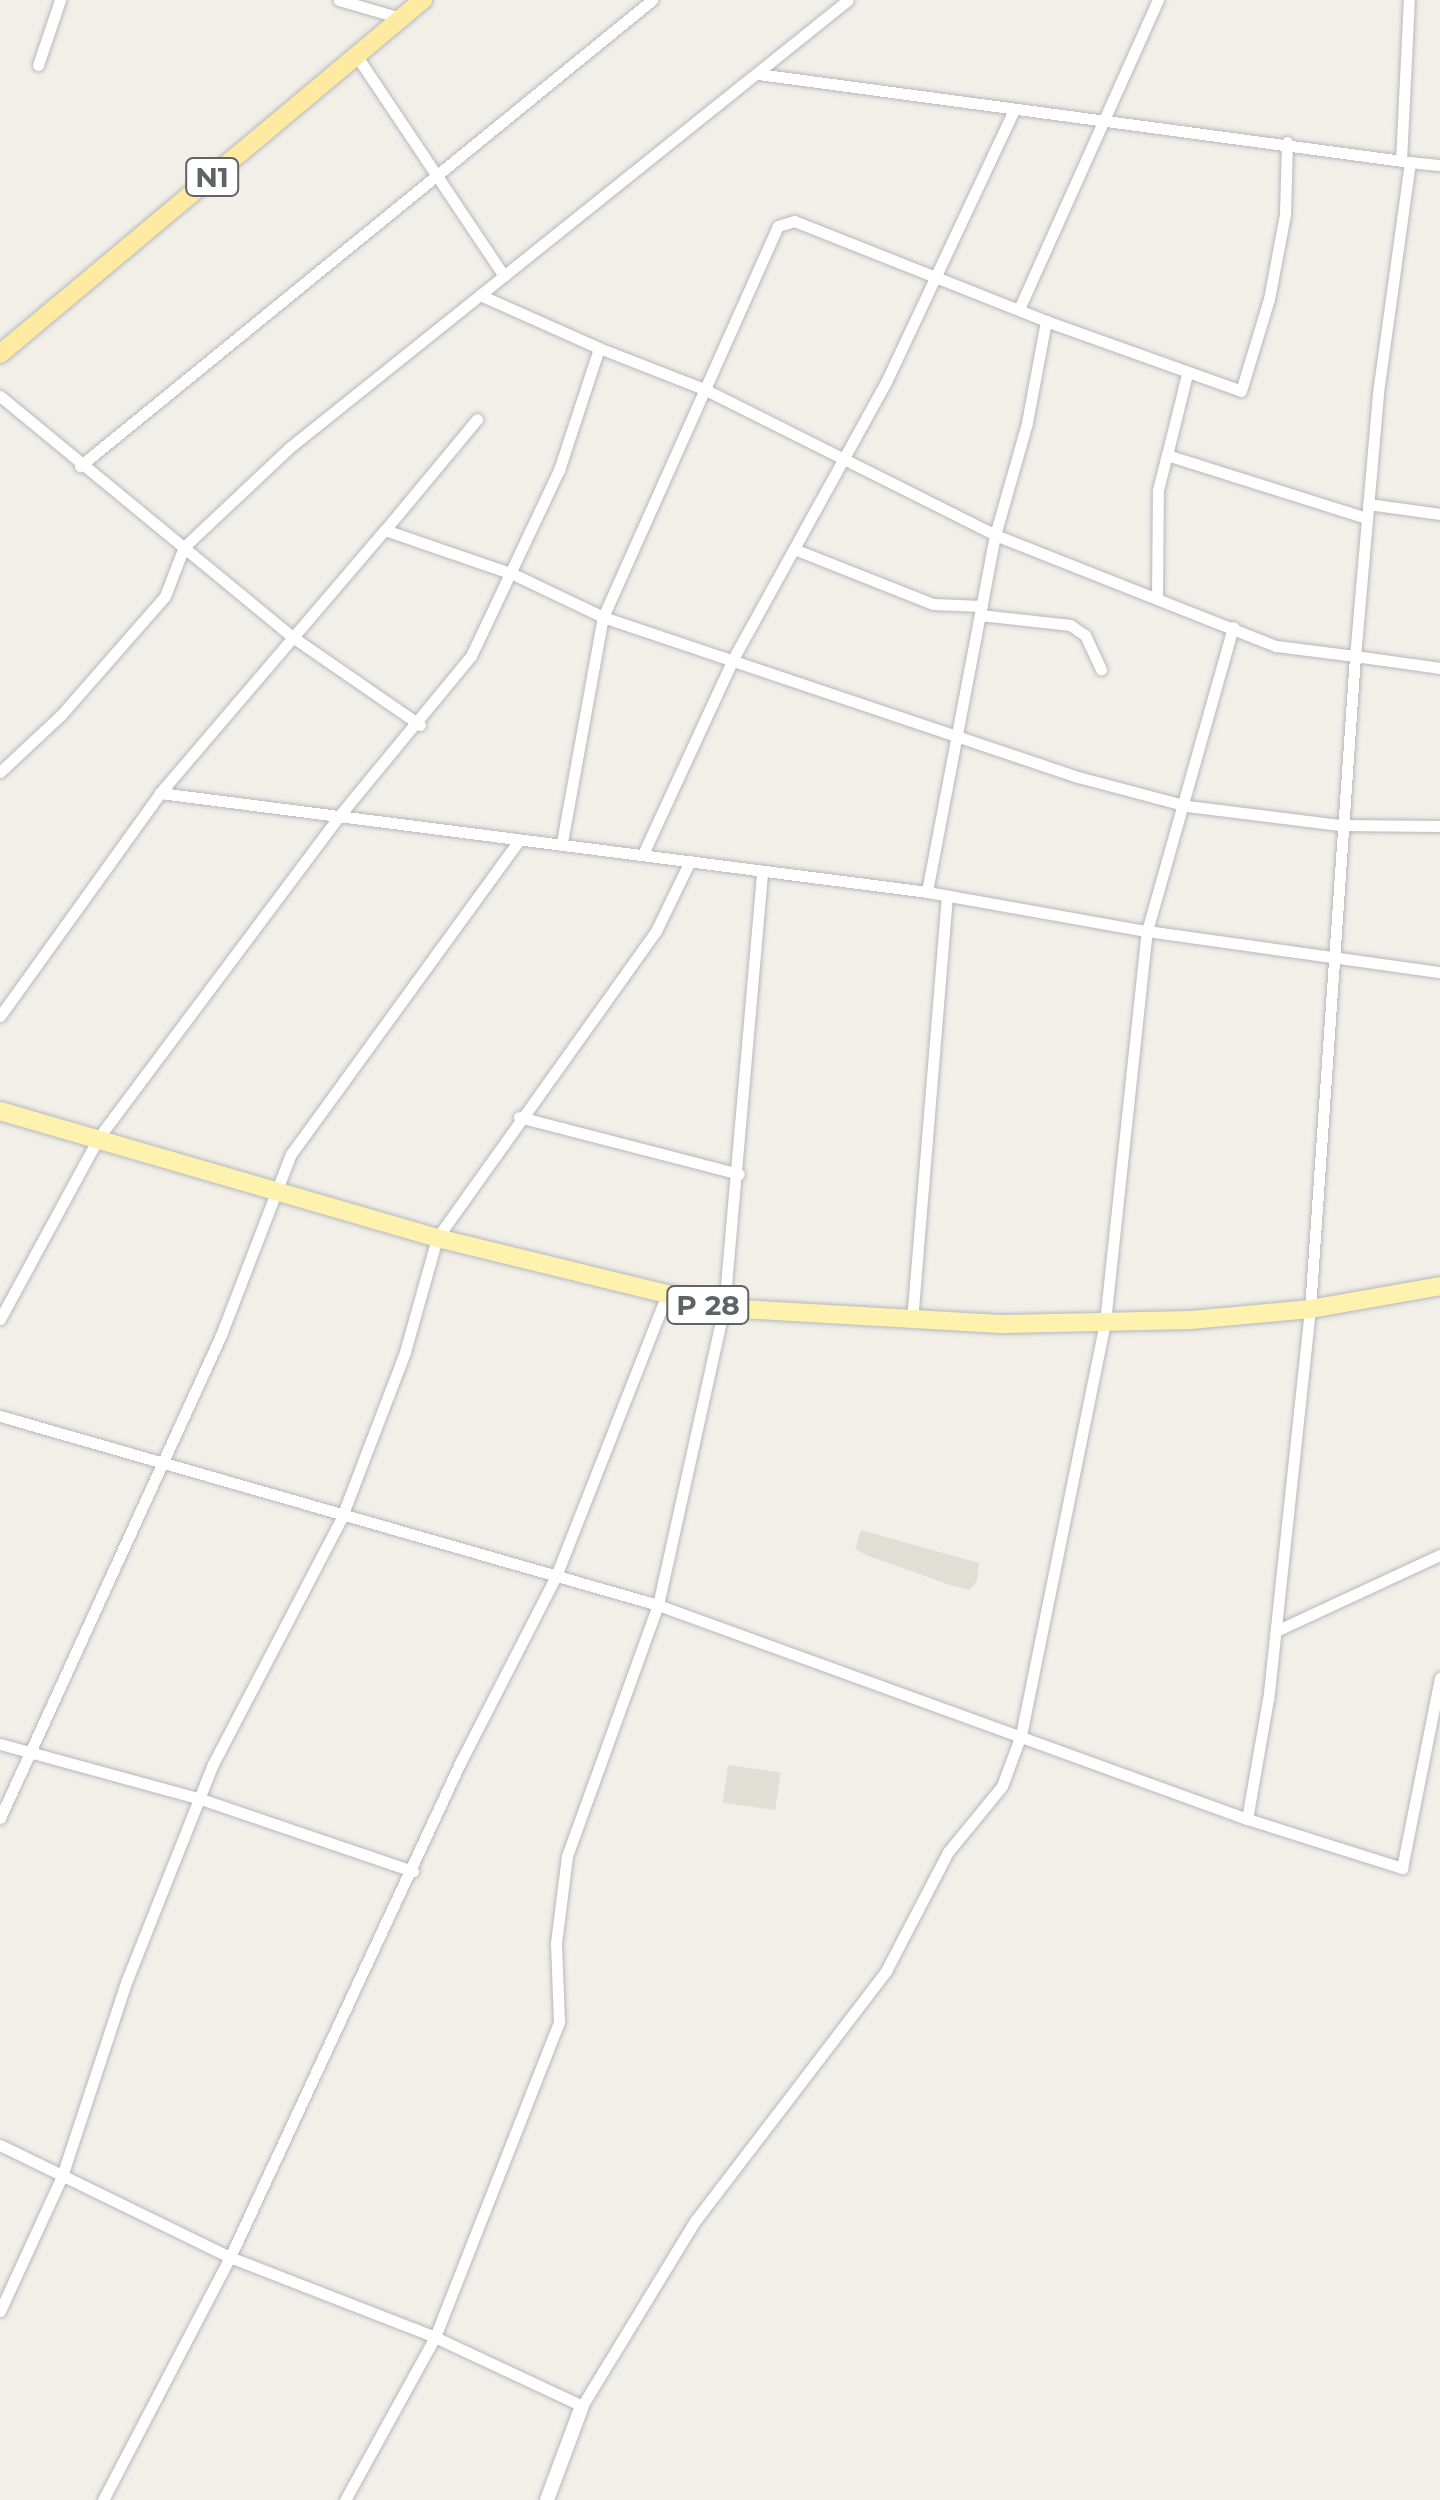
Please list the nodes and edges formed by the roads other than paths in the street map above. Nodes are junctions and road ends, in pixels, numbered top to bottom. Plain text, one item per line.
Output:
1 (60, 0) edge
2 (339, 0) edge
3 (423, 0) edge
4 (652, 0) edge
5 (848, 0) edge
6 (1158, 0) edge
7 (1409, 0) edge
8 (401, 18) junction
9 (356, 55) junction
10 (38, 65) dead end
11 (758, 74) junction
12 (1014, 110) junction
13 (1104, 119) junction
14 (1287, 142) junction
15 (1406, 162) junction
16 (1440, 165) edge
17 (439, 175) junction
18 (504, 276) junction
19 (940, 276) junction
20 (480, 296) junction
21 (1018, 309) junction
22 (1046, 320) junction
23 (599, 348) junction
24 (0, 354) edge
25 (1187, 374) junction
26 (704, 389) junction
27 (0, 396) edge
28 (477, 419) dead end
29 (1167, 455) junction
30 (844, 461) junction
31 (80, 466) junction
32 (1368, 511) junction
33 (1440, 514) edge
34 (385, 530) junction
35 (995, 536) junction
36 (184, 547) junction
37 (794, 550) junction
38 (513, 574) junction
39 (1157, 597) junction
40 (981, 610) junction
41 (603, 618) junction
42 (1233, 627) junction
43 (294, 638) junction
44 (1356, 656) junction
45 (732, 659) junction
46 (1440, 668) edge
47 (1102, 669) dead end
48 (420, 725) junction
49 (956, 738) junction
50 (0, 772) edge
51 (160, 794) junction
52 (1187, 806) junction
53 (338, 816) junction
54 (1340, 825) junction
55 (1440, 826) edge
56 (519, 840) junction
57 (562, 842) junction
58 (643, 854) junction
59 (690, 861) junction
60 (762, 872) junction
61 (926, 892) junction
62 (947, 897) junction
63 (1147, 932) junction
64 (1331, 957) junction
65 (1440, 972) edge
66 (0, 1016) edge
67 (0, 1111) edge
68 (519, 1117) junction
69 (99, 1137) junction
70 (739, 1174) junction
71 (273, 1190) junction
72 (437, 1238) junction
73 (1440, 1286) edge
74 (666, 1297) junction
75 (724, 1308) junction
76 (1310, 1309) junction
77 (0, 1319) edge
78 (912, 1321) junction
79 (1105, 1322) junction
80 (0, 1416) edge
81 (159, 1465) junction
82 (340, 1518) junction
83 (1440, 1555) edge
84 (556, 1576) junction
85 (658, 1605) junction
86 (1276, 1631) junction
87 (1440, 1678) edge
88 (1021, 1734) junction
89 (0, 1744) edge
90 (31, 1756) junction
91 (200, 1799) junction
92 (0, 1818) edge
93 (1247, 1820) junction
94 (414, 1872) junction
95 (0, 2146) edge
96 (62, 2176) junction
97 (230, 2257) junction
98 (0, 2310) edge
99 (435, 2337) junction
100 (582, 2406) junction
101 (103, 2500) edge
102 (344, 2500) edge
103 (547, 2500) edge

1 - 10 street
2 - 8 street
3 - 8 highway, N1
4 - 17 street
5 - 11 street
6 - 13 street
7 - 15 street
8 - 9 highway, N1
9 - 17 street
9 - 24 highway, N1
11 - 12 street
11 - 18 street
12 - 13 street
12 - 19 street
13 - 14 street
13 - 21 street
14 - 15 street
14 - 25 street
15 - 16 street
15 - 32 street
17 - 18 street
17 - 31 street
18 - 20 street
19 - 21 street
19 - 26 street
19 - 30 street
20 - 23 street
20 - 36 street
21 - 22 street
22 - 25 street
22 - 35 street
23 - 26 street
23 - 38 street
25 - 29 street
26 - 30 street
26 - 41 street
27 - 31 street
28 - 34 street
29 - 32 street
29 - 39 street
30 - 35 street
30 - 37 street
31 - 36 street
32 - 33 street
32 - 44 street
34 - 38 street
34 - 43 street
35 - 39 street
35 - 40 street
36 - 43 street
36 - 50 street
37 - 40 street
37 - 45 street
38 - 41 street
38 - 48 street
39 - 42 street
40 - 47 street
40 - 49 street
41 - 45 street
41 - 57 street
42 - 44 street
42 - 52 street
43 - 48 street
43 - 51 street
44 - 46 street
44 - 54 street
45 - 49 street
45 - 58 street
48 - 53 street
49 - 52 street
49 - 61 street
51 - 53 street
51 - 66 street
52 - 54 street
52 - 63 street
53 - 56 street
53 - 69 street
54 - 55 street
54 - 64 street
56 - 57 street
56 - 71 street
57 - 58 street
58 - 59 street
59 - 60 street
59 - 68 street
60 - 61 street
60 - 70 street
61 - 62 street
62 - 63 street
62 - 78 street
63 - 64 street
63 - 79 street
64 - 65 street
64 - 76 street
67 - 69 main road, P 28
68 - 70 street
68 - 72 street
69 - 71 main road, P 28
69 - 77 street
70 - 75 street
71 - 72 main road, P 28
71 - 81 street
72 - 74 main road, P 28
72 - 82 street
73 - 76 main road, P 28
74 - 75 main road, P 28
74 - 84 street
75 - 78 main road, P 28
75 - 85 street
76 - 79 main road, P 28
76 - 86 street
78 - 79 main road, P 28
79 - 88 street
80 - 81 street
81 - 82 street
81 - 90 street
82 - 84 street
82 - 91 street
83 - 86 street
84 - 85 street
84 - 94 street
85 - 88 street
85 - 99 street
86 - 93 street
87 - 93 street
88 - 93 street
88 - 100 street
89 - 90 street
90 - 91 street
90 - 92 street
91 - 94 street
91 - 96 street
94 - 97 street
95 - 96 street
96 - 97 street
96 - 98 street
97 - 99 street
97 - 101 street
99 - 100 street
99 - 102 street
100 - 103 street

